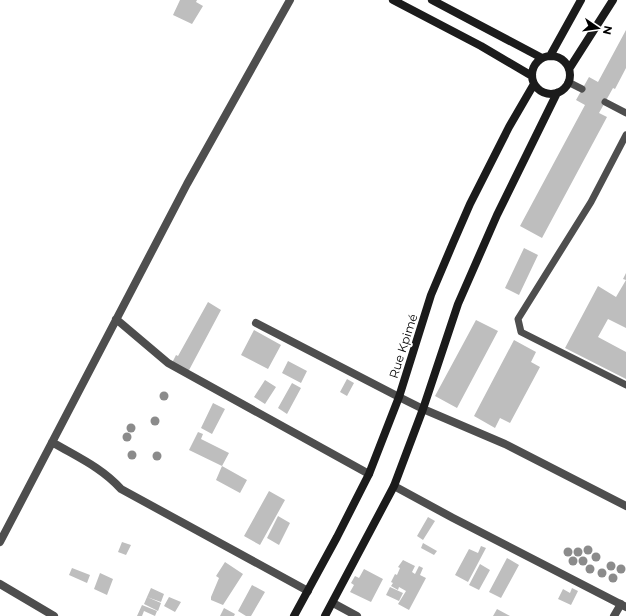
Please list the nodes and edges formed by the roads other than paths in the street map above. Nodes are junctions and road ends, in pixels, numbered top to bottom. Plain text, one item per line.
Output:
1 (290, 0) edge
2 (393, 0) edge
3 (432, 0) edge
4 (580, 0) edge
5 (613, 0) edge
6 (546, 57) junction
7 (569, 69) junction
8 (533, 80) junction
9 (568, 82) junction
10 (582, 89) dead end
11 (557, 93) junction
12 (605, 102) dead end
13 (626, 113) edge
14 (626, 135) edge
15 (116, 319) junction
16 (256, 323) dead end
17 (626, 385) edge
18 (399, 397) junction
19 (422, 409) junction
20 (52, 442) junction
21 (369, 474) junction
22 (394, 486) junction
23 (626, 506) edge
24 (0, 542) edge
25 (0, 584) edge
26 (308, 591) junction
27 (333, 603) junction
28 (623, 606) edge
29 (54, 616) edge
30 (294, 616) edge
31 (325, 616) edge
32 (357, 616) edge
33 (614, 616) edge

1 - 15 street
2 - 8 main road
3 - 6 main road
4 - 6 main road
5 - 7 main road
6 - 7 main road
6 - 8 main road
7 - 9 main road
8 - 11 main road
8 - 18 main road, Rue Kpimé
9 - 10 lane
9 - 11 main road
11 - 19 main road
12 - 13 lane
14 - 17 lane
15 - 20 street
15 - 21 street
16 - 18 street
18 - 19 street
18 - 21 main road, Rue Kpimé
19 - 22 main road
19 - 23 street
20 - 24 street
20 - 26 street
21 - 26 main road, Rue Kpimé
22 - 27 main road
22 - 28 street
25 - 29 street
26 - 30 main road, Rue Kpimé
27 - 31 main road
27 - 32 street
28 - 33 street

